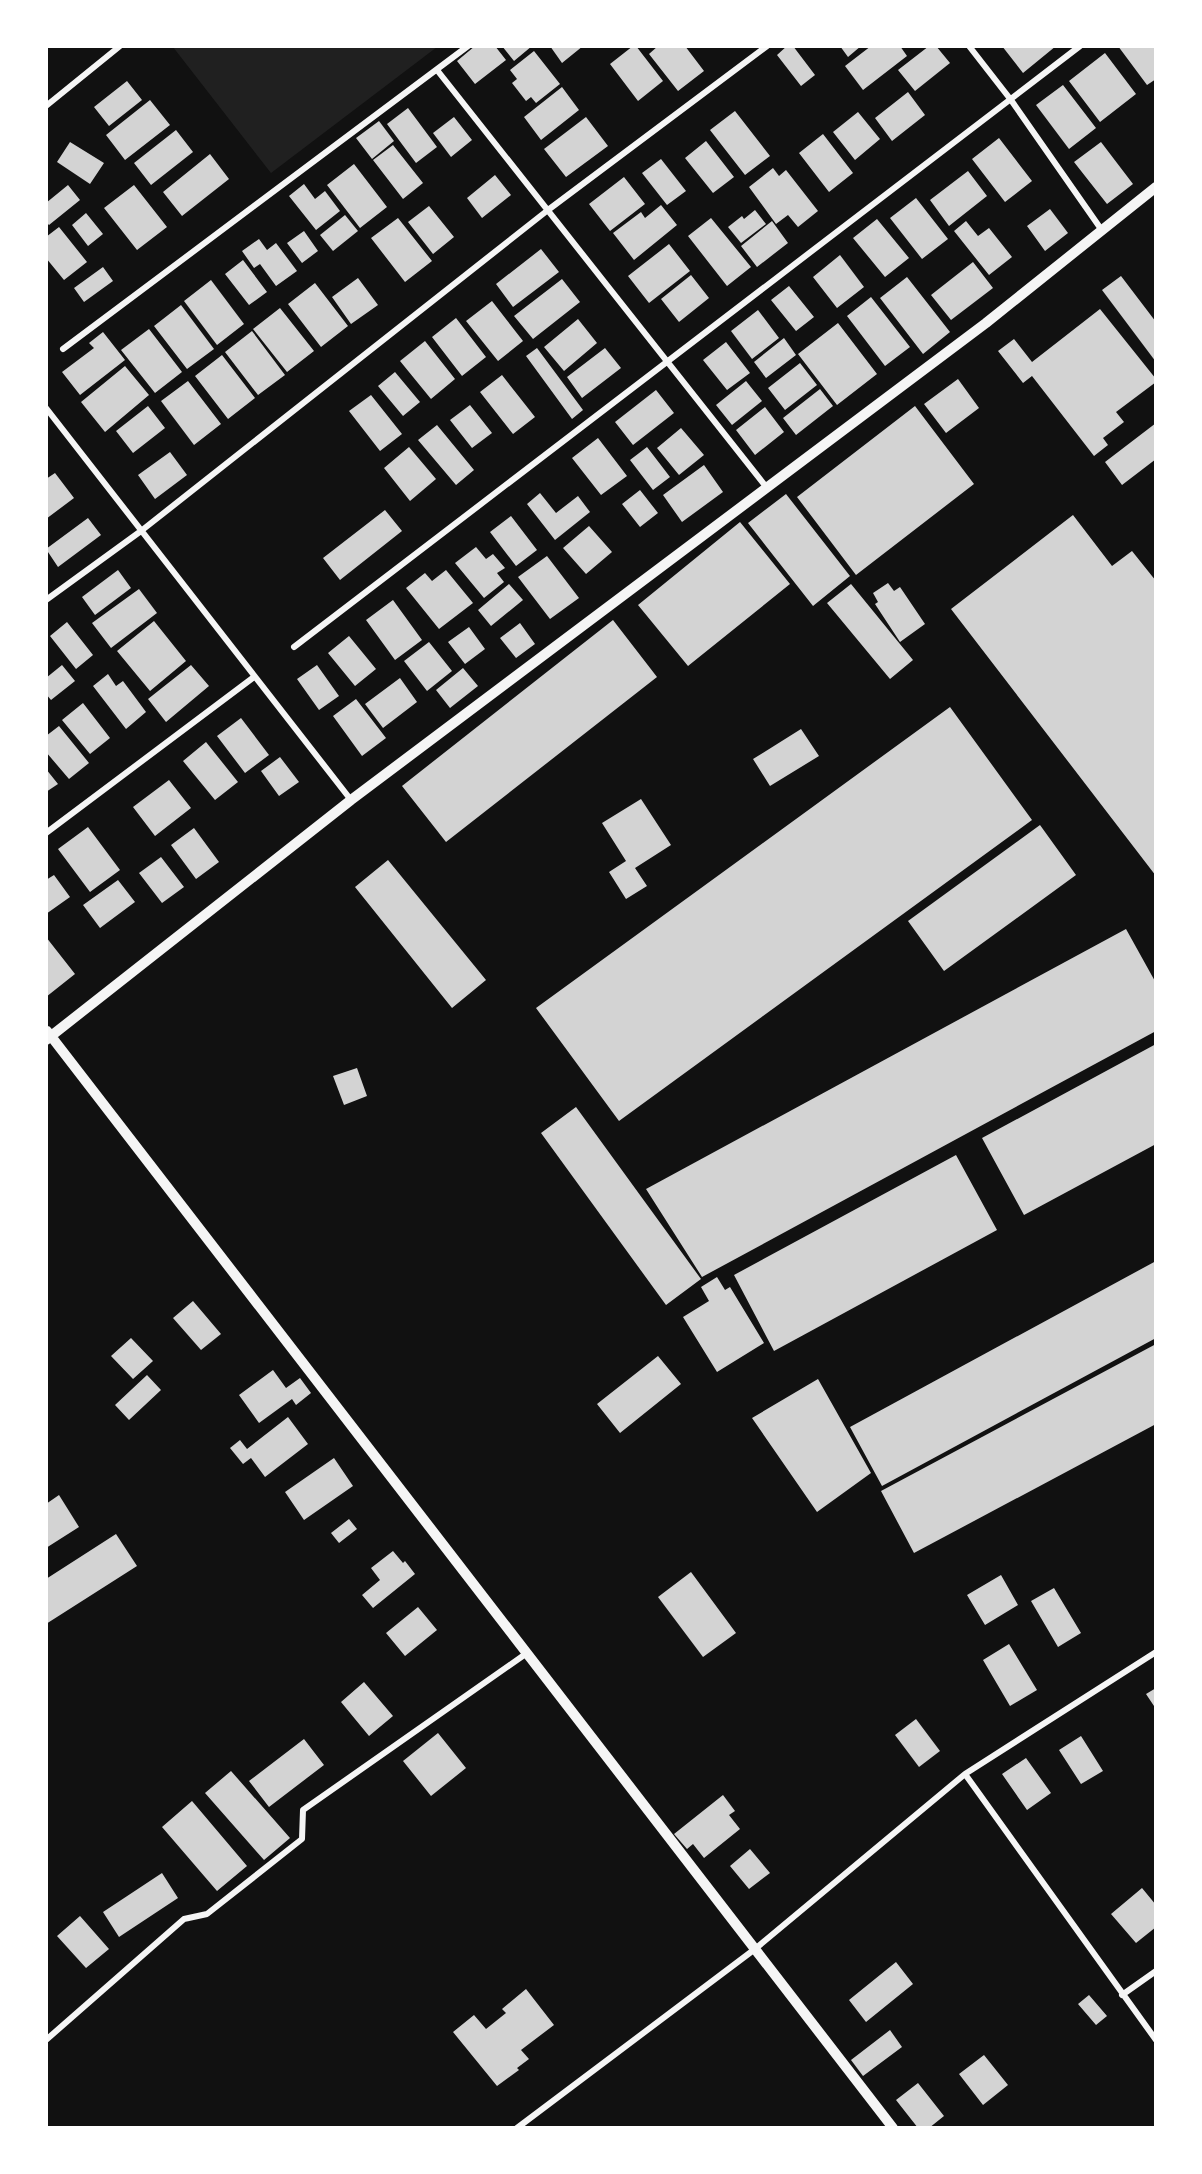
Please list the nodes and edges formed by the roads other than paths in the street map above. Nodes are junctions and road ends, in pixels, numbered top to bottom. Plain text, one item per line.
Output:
1 (120, 46) edge
2 (468, 46) edge
3 (767, 46) edge
4 (969, 46) edge
5 (1080, 46) edge
6 (437, 70) junction
7 (1011, 100) junction
8 (46, 106) edge
9 (1155, 187) edge
10 (548, 210) junction
11 (1101, 229) junction
12 (63, 349) dead end
13 (667, 362) junction
14 (46, 408) edge
15 (767, 488) junction
16 (141, 531) junction
17 (46, 600) edge
18 (294, 647) dead end
19 (254, 677) junction
20 (351, 800) junction
21 (46, 833) edge
22 (48, 1036) edge
23 (527, 1653) junction
24 (1155, 1653) edge
25 (965, 1774) junction
26 (755, 1949) junction
27 (1155, 1971) edge
28 (1122, 1995) junction
29 (46, 2040) edge
30 (1155, 2040) edge
31 (517, 2127) edge
32 (893, 2127) edge

1 - 8 street
2 - 6 street
3 - 10 street
4 - 7 street
5 - 7 street
6 - 10 street
6 - 12 street
7 - 11 street
7 - 13 street
9 - 11 street
10 - 13 street
10 - 16 street
11 - 15 street
13 - 15 street
13 - 18 street
14 - 16 street
15 - 20 street
16 - 17 street
16 - 19 street
19 - 20 street
19 - 21 street
20 - 22 street
22 - 23 street
23 - 26 street
23 - 29 street
24 - 25 street
25 - 26 street
25 - 28 street
26 - 31 street
26 - 32 street
27 - 28 street
28 - 30 street

